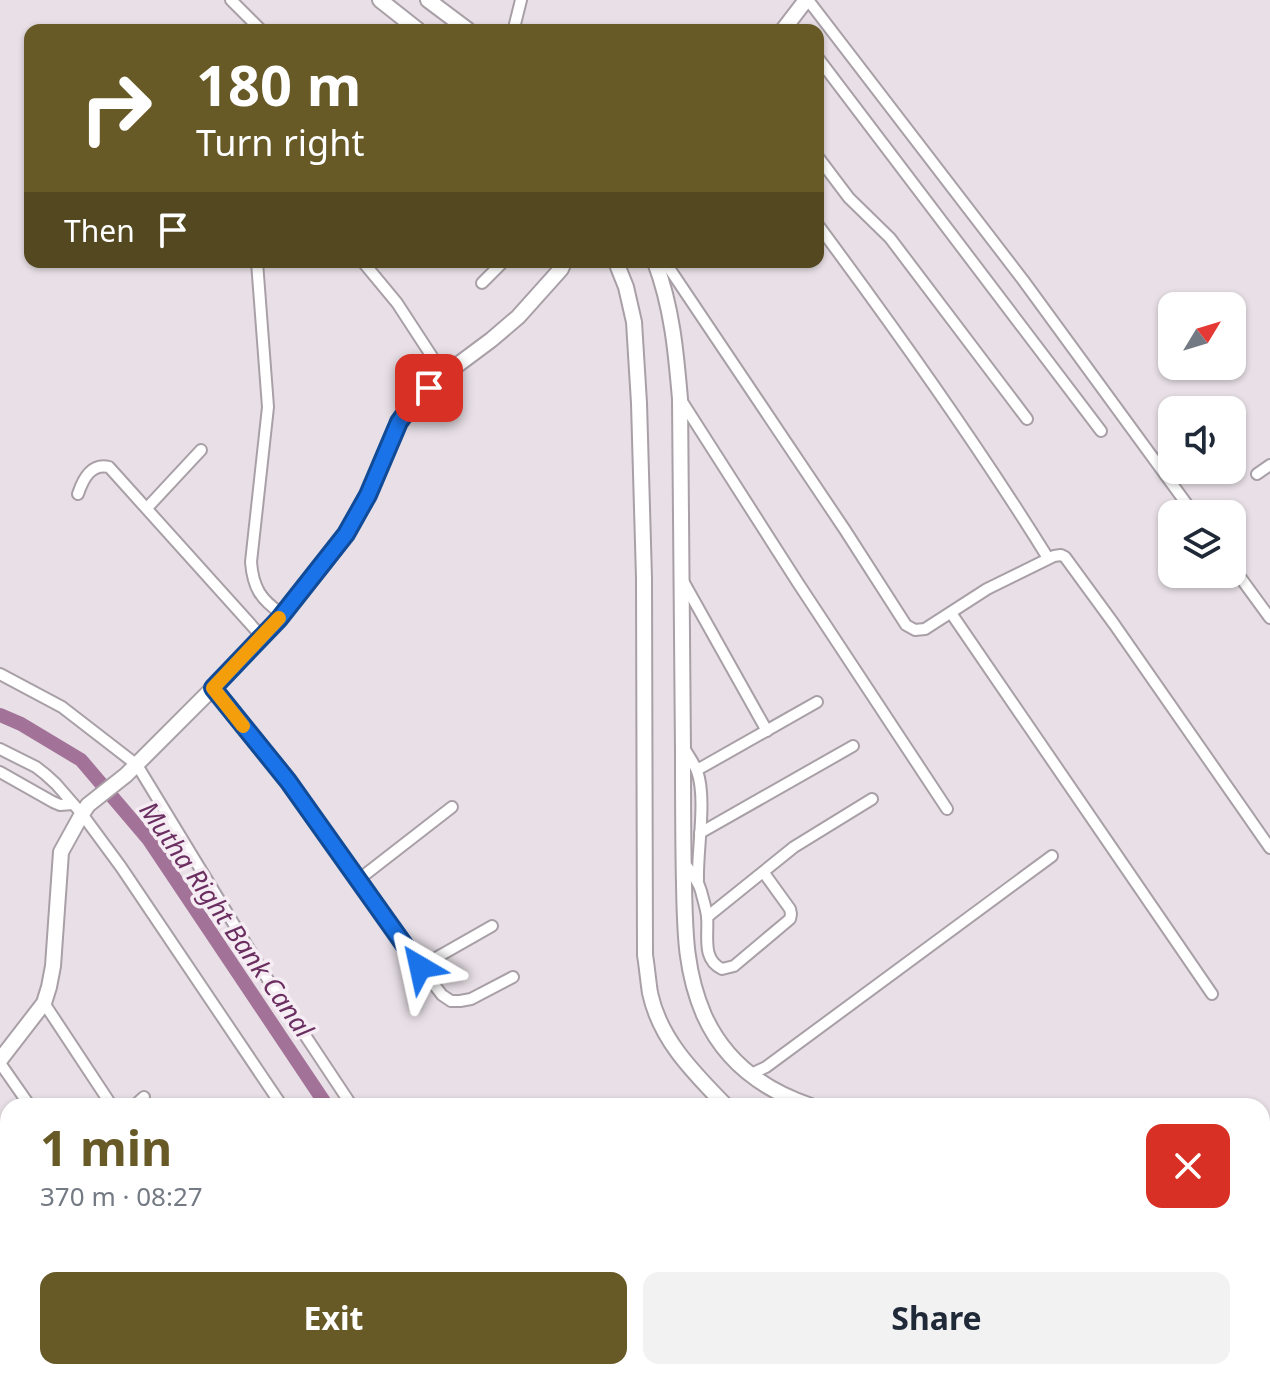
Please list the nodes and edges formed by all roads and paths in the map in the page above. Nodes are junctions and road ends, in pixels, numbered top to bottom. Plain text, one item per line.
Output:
1 (231, 0) edge
2 (380, 0) edge
3 (428, 0) edge
4 (521, 0) edge
5 (807, 0) edge
6 (255, 24) edge
7 (410, 24) edge
8 (460, 24) edge
9 (515, 24) edge
10 (792, 24) edge
11 (824, 66) edge
12 (824, 165) edge
13 (824, 233) edge
14 (257, 268) edge
15 (368, 268) edge
16 (497, 268) edge
17 (561, 268) edge
18 (618, 268) edge
19 (657, 268) edge
20 (669, 268) edge
21 (482, 283) dead end
22 (444, 375) junction
23 (680, 399) junction
24 (1027, 419) dead end
25 (1101, 431) dead end
26 (201, 450) dead end
27 (1270, 465) edge
28 (1257, 474) dead end
29 (78, 494) dead end
30 (1184, 500) edge
31 (147, 508) junction
32 (1048, 558) junction
33 (681, 576) junction
34 (1246, 585) edge
35 (951, 613) junction
36 (282, 614) junction
37 (1270, 618) edge
38 (262, 637) junction
39 (0, 674) edge
40 (213, 688) junction
41 (817, 702) dead end
42 (767, 731) junction
43 (683, 746) junction
44 (853, 746) dead end
45 (0, 749) edge
46 (131, 770) junction
47 (697, 770) junction
48 (0, 772) edge
49 (872, 799) dead end
50 (452, 807) dead end
51 (81, 808) junction
52 (947, 809) dead end
53 (700, 833) junction
54 (1270, 848) edge
55 (1052, 856) dead end
56 (683, 862) junction
57 (764, 873) junction
58 (358, 880) junction
59 (698, 882) junction
60 (707, 917) junction
61 (492, 926) dead end
62 (420, 967) junction
63 (513, 977) dead end
64 (1212, 994) dead end
65 (44, 1003) junction
66 (0, 1062) edge
67 (749, 1075) junction
68 (25, 1098) edge
69 (107, 1098) edge
70 (277, 1098) edge
71 (347, 1098) edge
72 (718, 1098) edge
73 (790, 1098) edge

1 - 6 street
2 - 7 street
3 - 8 street
4 - 9 street
5 - 10 street
5 - 30 street
11 - 25 street
12 - 24 street
13 - 32 street
14 - 36 street
15 - 22 street
16 - 21 street
17 - 22 street
18 - 72 street
19 - 23 street
20 - 35 street
22 - 36 street
23 - 33 street
23 - 52 street
26 - 31 street
27 - 28 street
29 - 31 street
31 - 38 street
32 - 35 street
32 - 54 street
33 - 42 street
33 - 43 street
34 - 37 street
35 - 64 street
36 - 38 street
38 - 40 street
39 - 46 street
40 - 46 street
40 - 58 street
41 - 42 street
42 - 47 street
43 - 47 street
43 - 56 street
44 - 53 street
45 - 51 street
46 - 51 street
46 - 71 street
47 - 53 street
48 - 51 street
49 - 57 street
50 - 58 street
51 - 65 street
51 - 70 street
53 - 59 street
55 - 67 street
56 - 59 street
56 - 67 street
57 - 60 street
57 - 60 street
58 - 62 street
59 - 60 street
61 - 62 street
62 - 63 street
65 - 66 street
65 - 69 street
66 - 68 street
67 - 73 street

